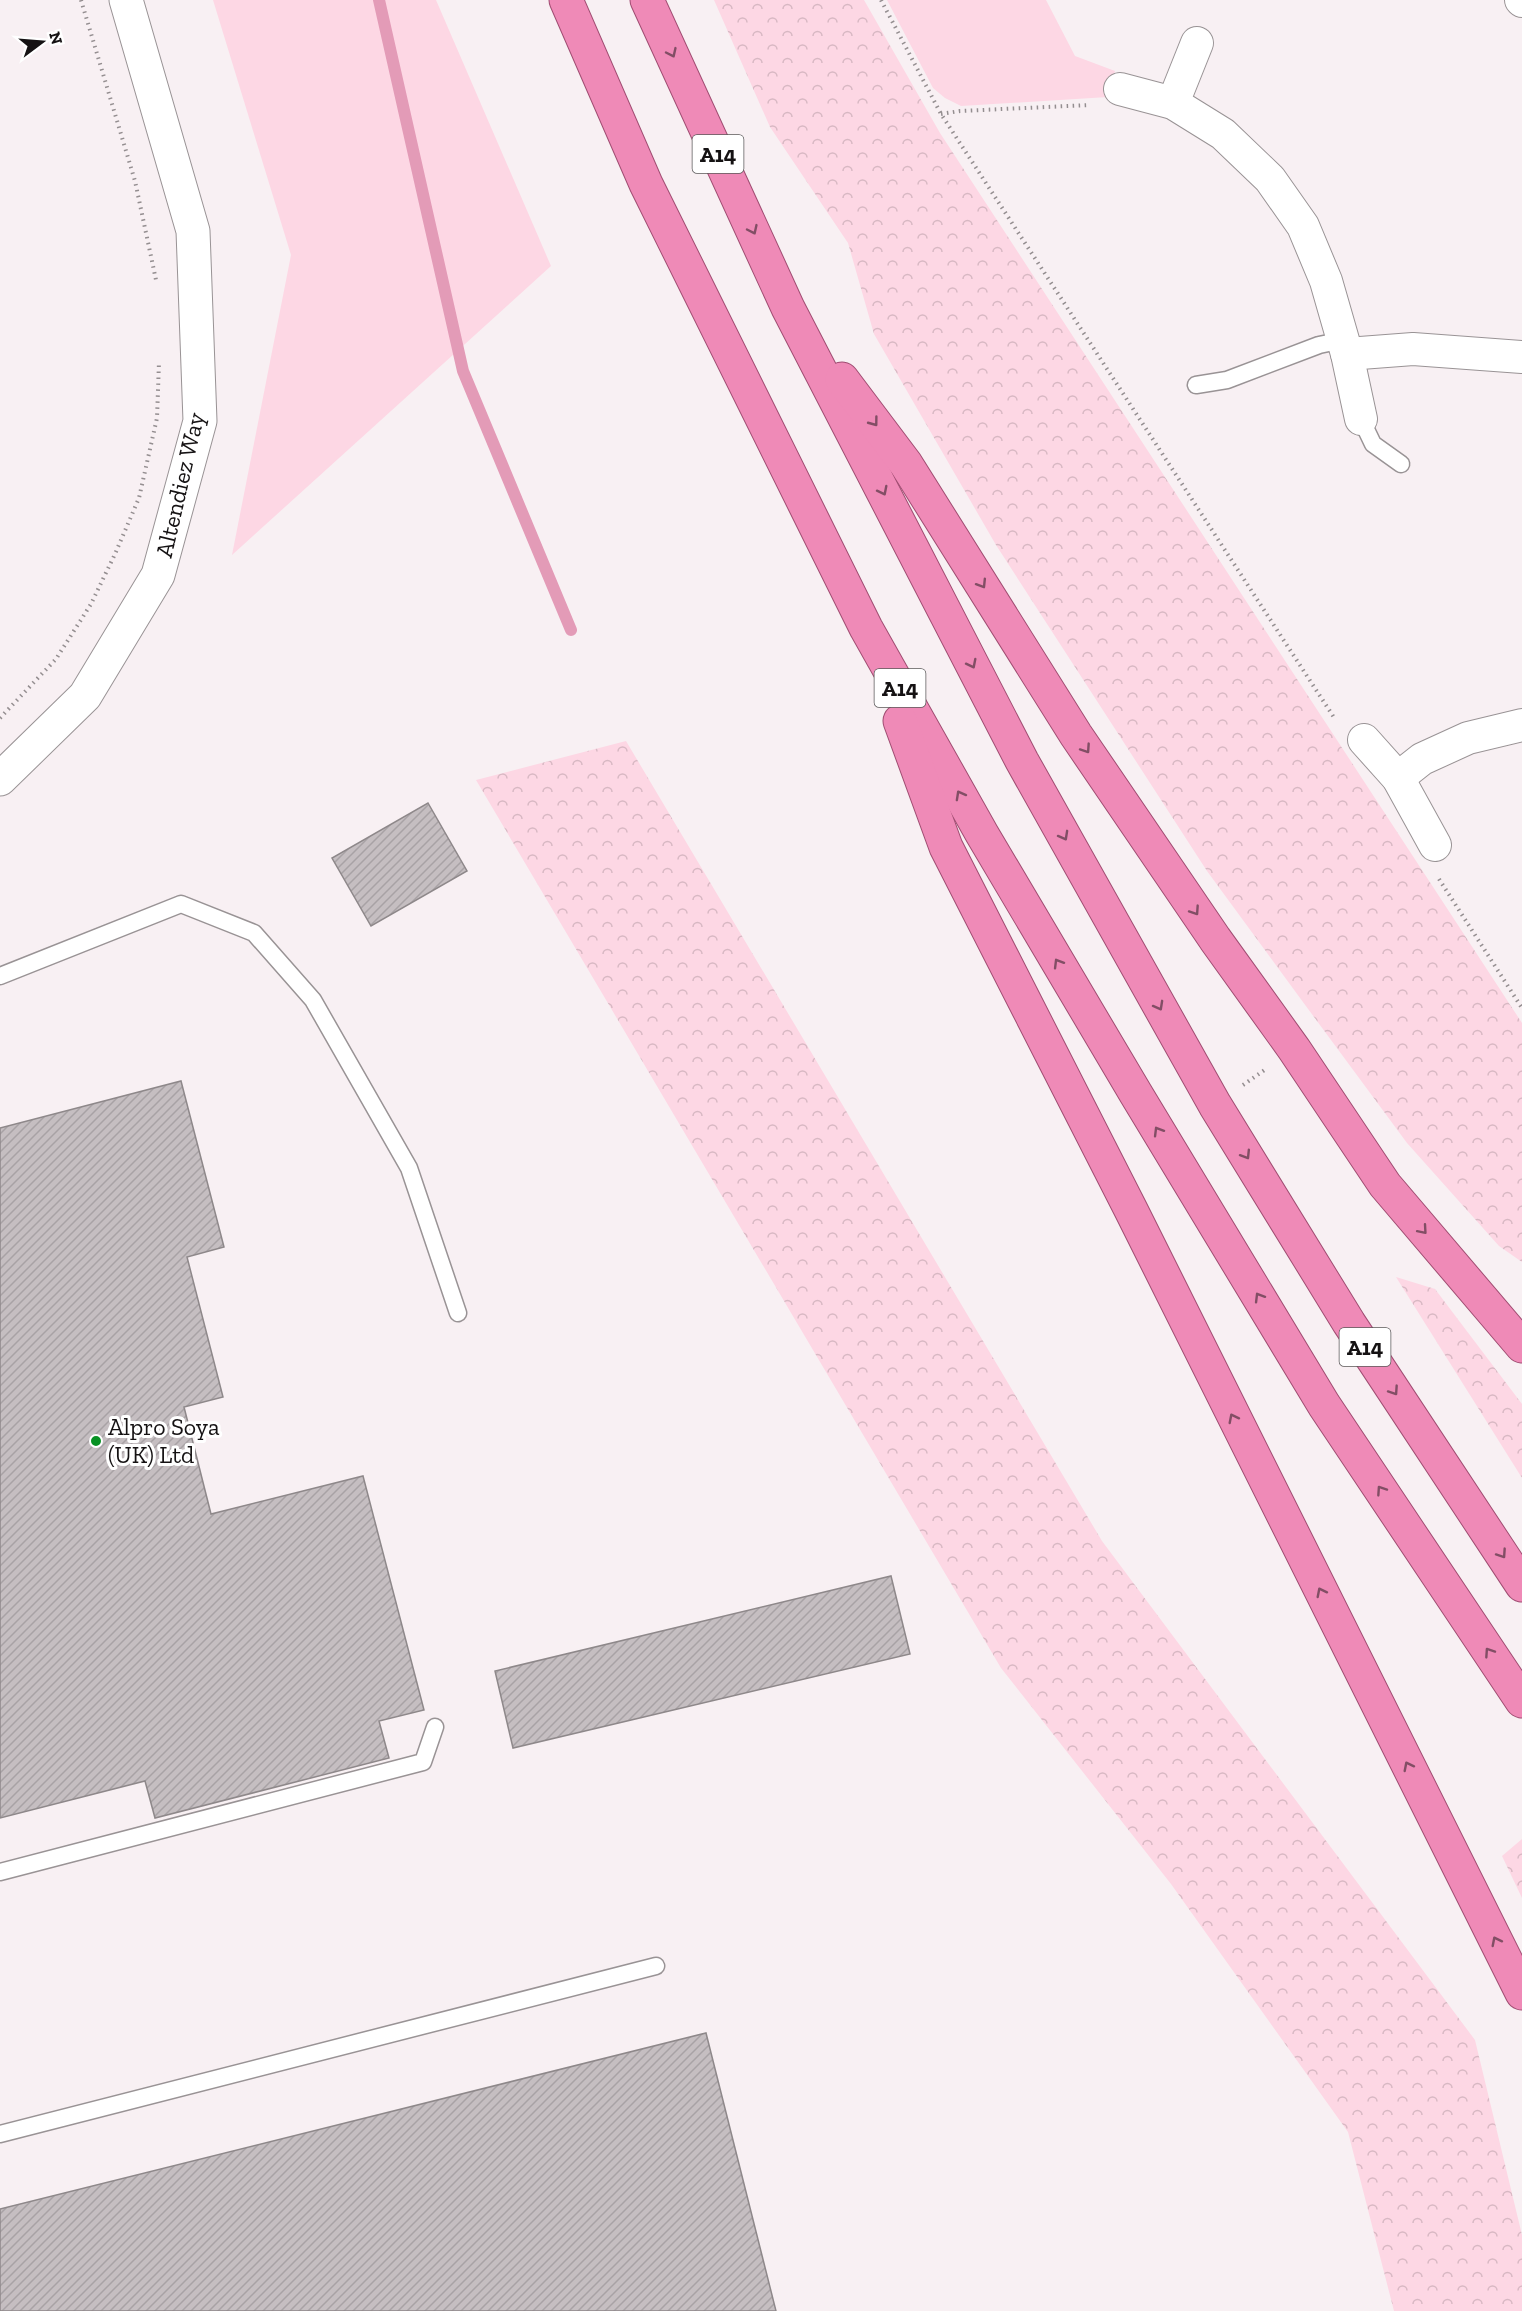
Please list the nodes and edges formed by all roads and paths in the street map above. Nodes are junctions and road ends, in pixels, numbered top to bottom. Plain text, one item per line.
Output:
1 (81, 0) edge
2 (126, 0) edge
3 (566, 0) edge
4 (647, 0) edge
5 (881, 0) edge
6 (1197, 43) dead end
7 (1120, 89) joint
8 (1173, 102) junction
9 (941, 114) junction
10 (158, 287) dead end
11 (789, 308) junction
12 (1345, 347) junction
13 (159, 353) dead end
14 (1522, 357) edge
15 (1196, 385) dead end
16 (1361, 419) joint
17 (1401, 464) dead end
18 (866, 628) junction
19 (0, 718) edge
20 (1522, 724) edge
21 (1353, 734) joint
22 (1398, 778) junction
23 (0, 779) edge
24 (1435, 858) joint
25 (0, 976) edge
26 (1522, 1008) edge
27 (1294, 1049) junction
28 (1215, 1105) junction
29 (458, 1313) dead end
30 (1522, 1346) edge
31 (1522, 1585) edge
32 (1522, 1701) edge
33 (435, 1727) dead end
34 (0, 1872) edge
35 (656, 1966) dead end
36 (1522, 1993) edge
37 (0, 2134) edge

1 - 10 path
2 - 23 street, Altendiez Way
3 - 18 highway, A14
4 -> 11 highway, A14
5 - 9 path
6 - 8 street
7 - 8 street
7 - 9 path
8 - 12 street
9 - 21 path
11 -> 27 highway
11 -> 28 highway, A14
12 - 14 street
12 - 15 lane
12 - 16 street
13 - 19 path
16 - 17 lane
32 -> 18 highway, A14
36 -> 18 highway
20 - 22 street
21 - 22 street
22 - 24 street
24 - 26 path
25 - 29 lane
27 - 28 path
27 -> 30 highway
28 -> 31 highway, A14
33 - 34 lane
35 - 37 lane

